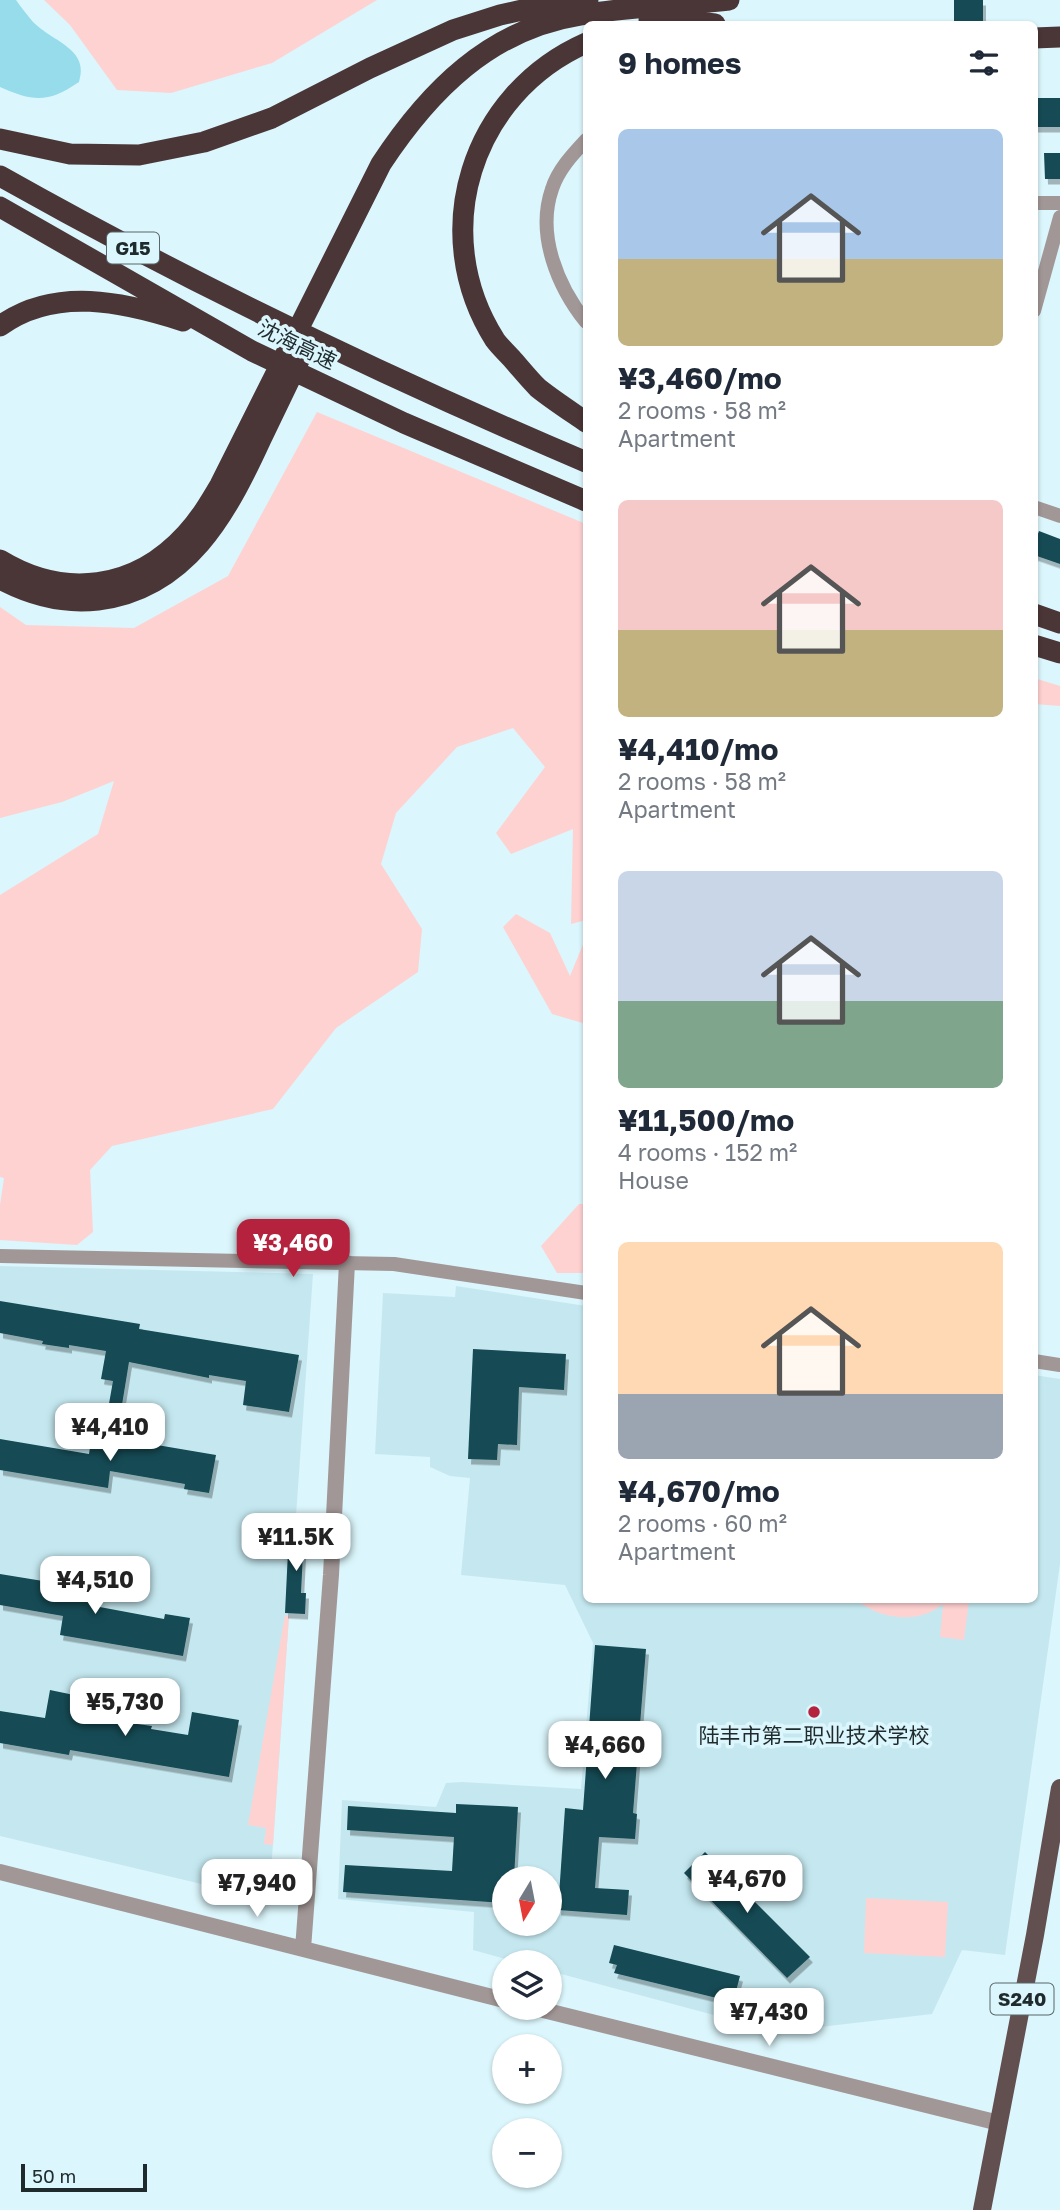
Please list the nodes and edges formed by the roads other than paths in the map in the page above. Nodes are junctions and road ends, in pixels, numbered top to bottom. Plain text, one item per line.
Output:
1 (589, 0) edge
2 (729, 0) edge
3 (627, 21) edge
4 (689, 21) edge
5 (583, 28) edge
6 (1060, 37) edge
7 (1038, 38) edge
8 (583, 44) edge
9 (0, 139) edge
10 (583, 144) edge
11 (0, 176) edge
12 (1038, 203) edge
13 (1060, 203) edge
14 (0, 206) edge
15 (1060, 217) edge
16 (1038, 296) edge
17 (583, 318) edge
18 (0, 326) edge
19 (252, 351) junction
20 (583, 420) edge
21 (583, 461) edge
22 (583, 500) edge
23 (1038, 508) edge
24 (1060, 516) edge
25 (0, 560) edge
26 (0, 579) edge
27 (1038, 615) edge
28 (1060, 623) edge
29 (1038, 647) edge
30 (1060, 653) edge
31 (0, 1256) edge
32 (347, 1263) junction
33 (583, 1293) edge
34 (1038, 1362) edge
35 (1060, 1365) edge
36 (1060, 1788) edge
37 (0, 1872) edge
38 (303, 1950) junction
39 (492, 1997) edge
40 (562, 2015) edge
41 (999, 2123) junction
42 (982, 2210) edge

1 - 9 highway
2 - 25 highway
3 - 4 highway
5 - 26 highway
6 - 7 highway
8 - 20 highway
10 - 17 street
11 - 21 highway, 沈海高速 / G15
12 - 13 street
14 - 19 highway, 沈海高速 / G15
15 - 16 street
18 - 19 highway
19 - 22 highway, 沈海高速 / G15
23 - 24 street
27 - 28 highway
29 - 30 highway
31 - 32 street
32 - 33 street
32 - 38 street
34 - 35 street
36 - 41 main road, S240
37 - 38 street
38 - 39 street
40 - 41 street
41 - 42 main road, S240

